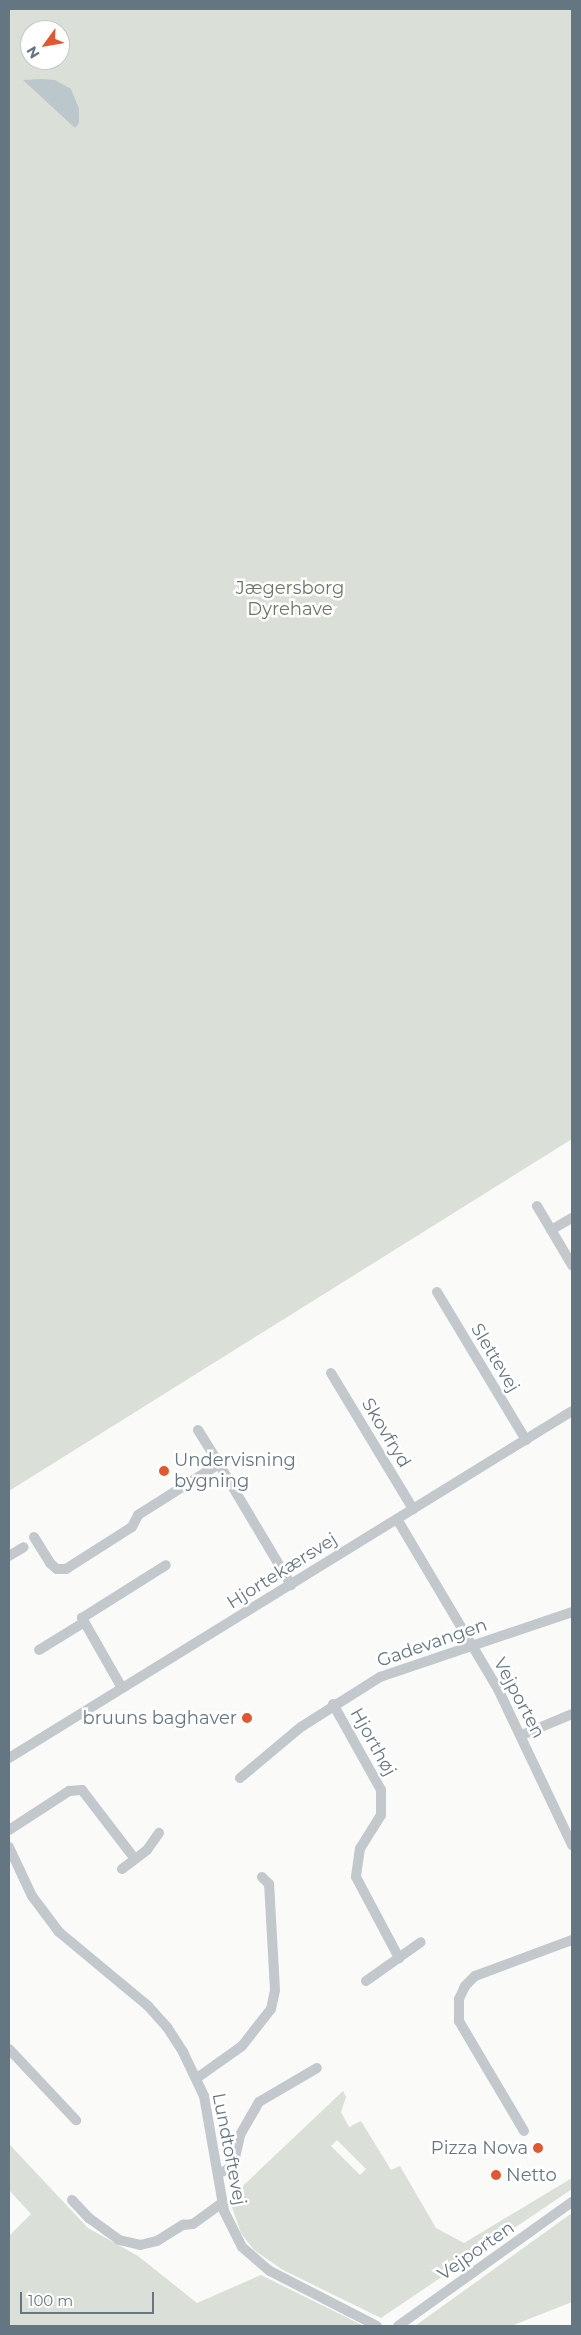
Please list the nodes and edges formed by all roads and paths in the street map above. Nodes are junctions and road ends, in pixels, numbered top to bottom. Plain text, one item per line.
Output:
1 (537, 1206) dead end
2 (572, 1218) edge
3 (551, 1230) junction
4 (572, 1265) edge
5 (437, 1292) dead end
6 (331, 1372) dead end
7 (572, 1411) edge
8 (198, 1430) dead end
9 (526, 1440) junction
10 (219, 1464) junction
11 (413, 1509) junction
12 (397, 1520) junction
13 (34, 1536) dead end
14 (24, 1547) dead end
15 (9, 1556) edge
16 (166, 1565) dead end
17 (291, 1585) junction
18 (572, 1612) edge
19 (83, 1623) junction
20 (473, 1646) junction
21 (39, 1650) dead end
22 (122, 1688) junction
23 (333, 1704) junction
24 (572, 1714) edge
25 (522, 1735) junction
26 (9, 1758) edge
27 (240, 1778) dead end
28 (9, 1830) edge
29 (159, 1833) dead end
30 (572, 1845) edge
31 (9, 1847) edge
32 (135, 1859) junction
33 (122, 1868) dead end
34 (262, 1877) dead end
35 (572, 1940) edge
36 (421, 1942) dead end
37 (399, 1958) junction
38 (366, 1981) dead end
39 (9, 2049) edge
40 (318, 2068) dead end
41 (197, 2078) junction
42 (76, 2120) dead end
43 (524, 2131) dead end
44 (218, 2173) junction
45 (72, 2200) dead end
46 (572, 2202) edge
47 (222, 2203) junction
48 (378, 2326) edge
49 (398, 2326) edge

1 - 3 street
2 - 3 street
3 - 4 street
5 - 9 street, Slettevej
6 - 11 street, Skovfryd
7 - 9 street, Hjortekærsvej
8 - 10 street
9 - 11 street, Hjortekærsvej
10 - 13 street
10 - 17 street
11 - 12 street, Hjortekærsvej
12 - 17 street, Hjortekærsvej
12 - 20 street, Vejporten
14 - 15 street
16 - 19 street
17 - 22 street, Hjortekærsvej
18 - 20 street, Gadevangen
19 - 21 street
19 - 22 street
20 - 23 street, Gadevangen
20 - 25 street, Vejporten
22 - 26 street, Hjortekærsvej
23 - 27 street, Gadevangen
23 - 37 street, Hjorthøj
24 - 25 street
25 - 30 street, Vejporten
28 - 32 street
29 - 32 street
31 - 41 street, Lundtoftevej
32 - 33 street
34 - 41 street
35 - 43 street
36 - 37 street
37 - 38 street
39 - 42 street
40 - 44 street
41 - 44 street, Lundtoftevej
44 - 47 street, Lundtoftevej
45 - 47 street
46 - 49 street, Vejporten
47 - 48 street, Lundtoftevej

